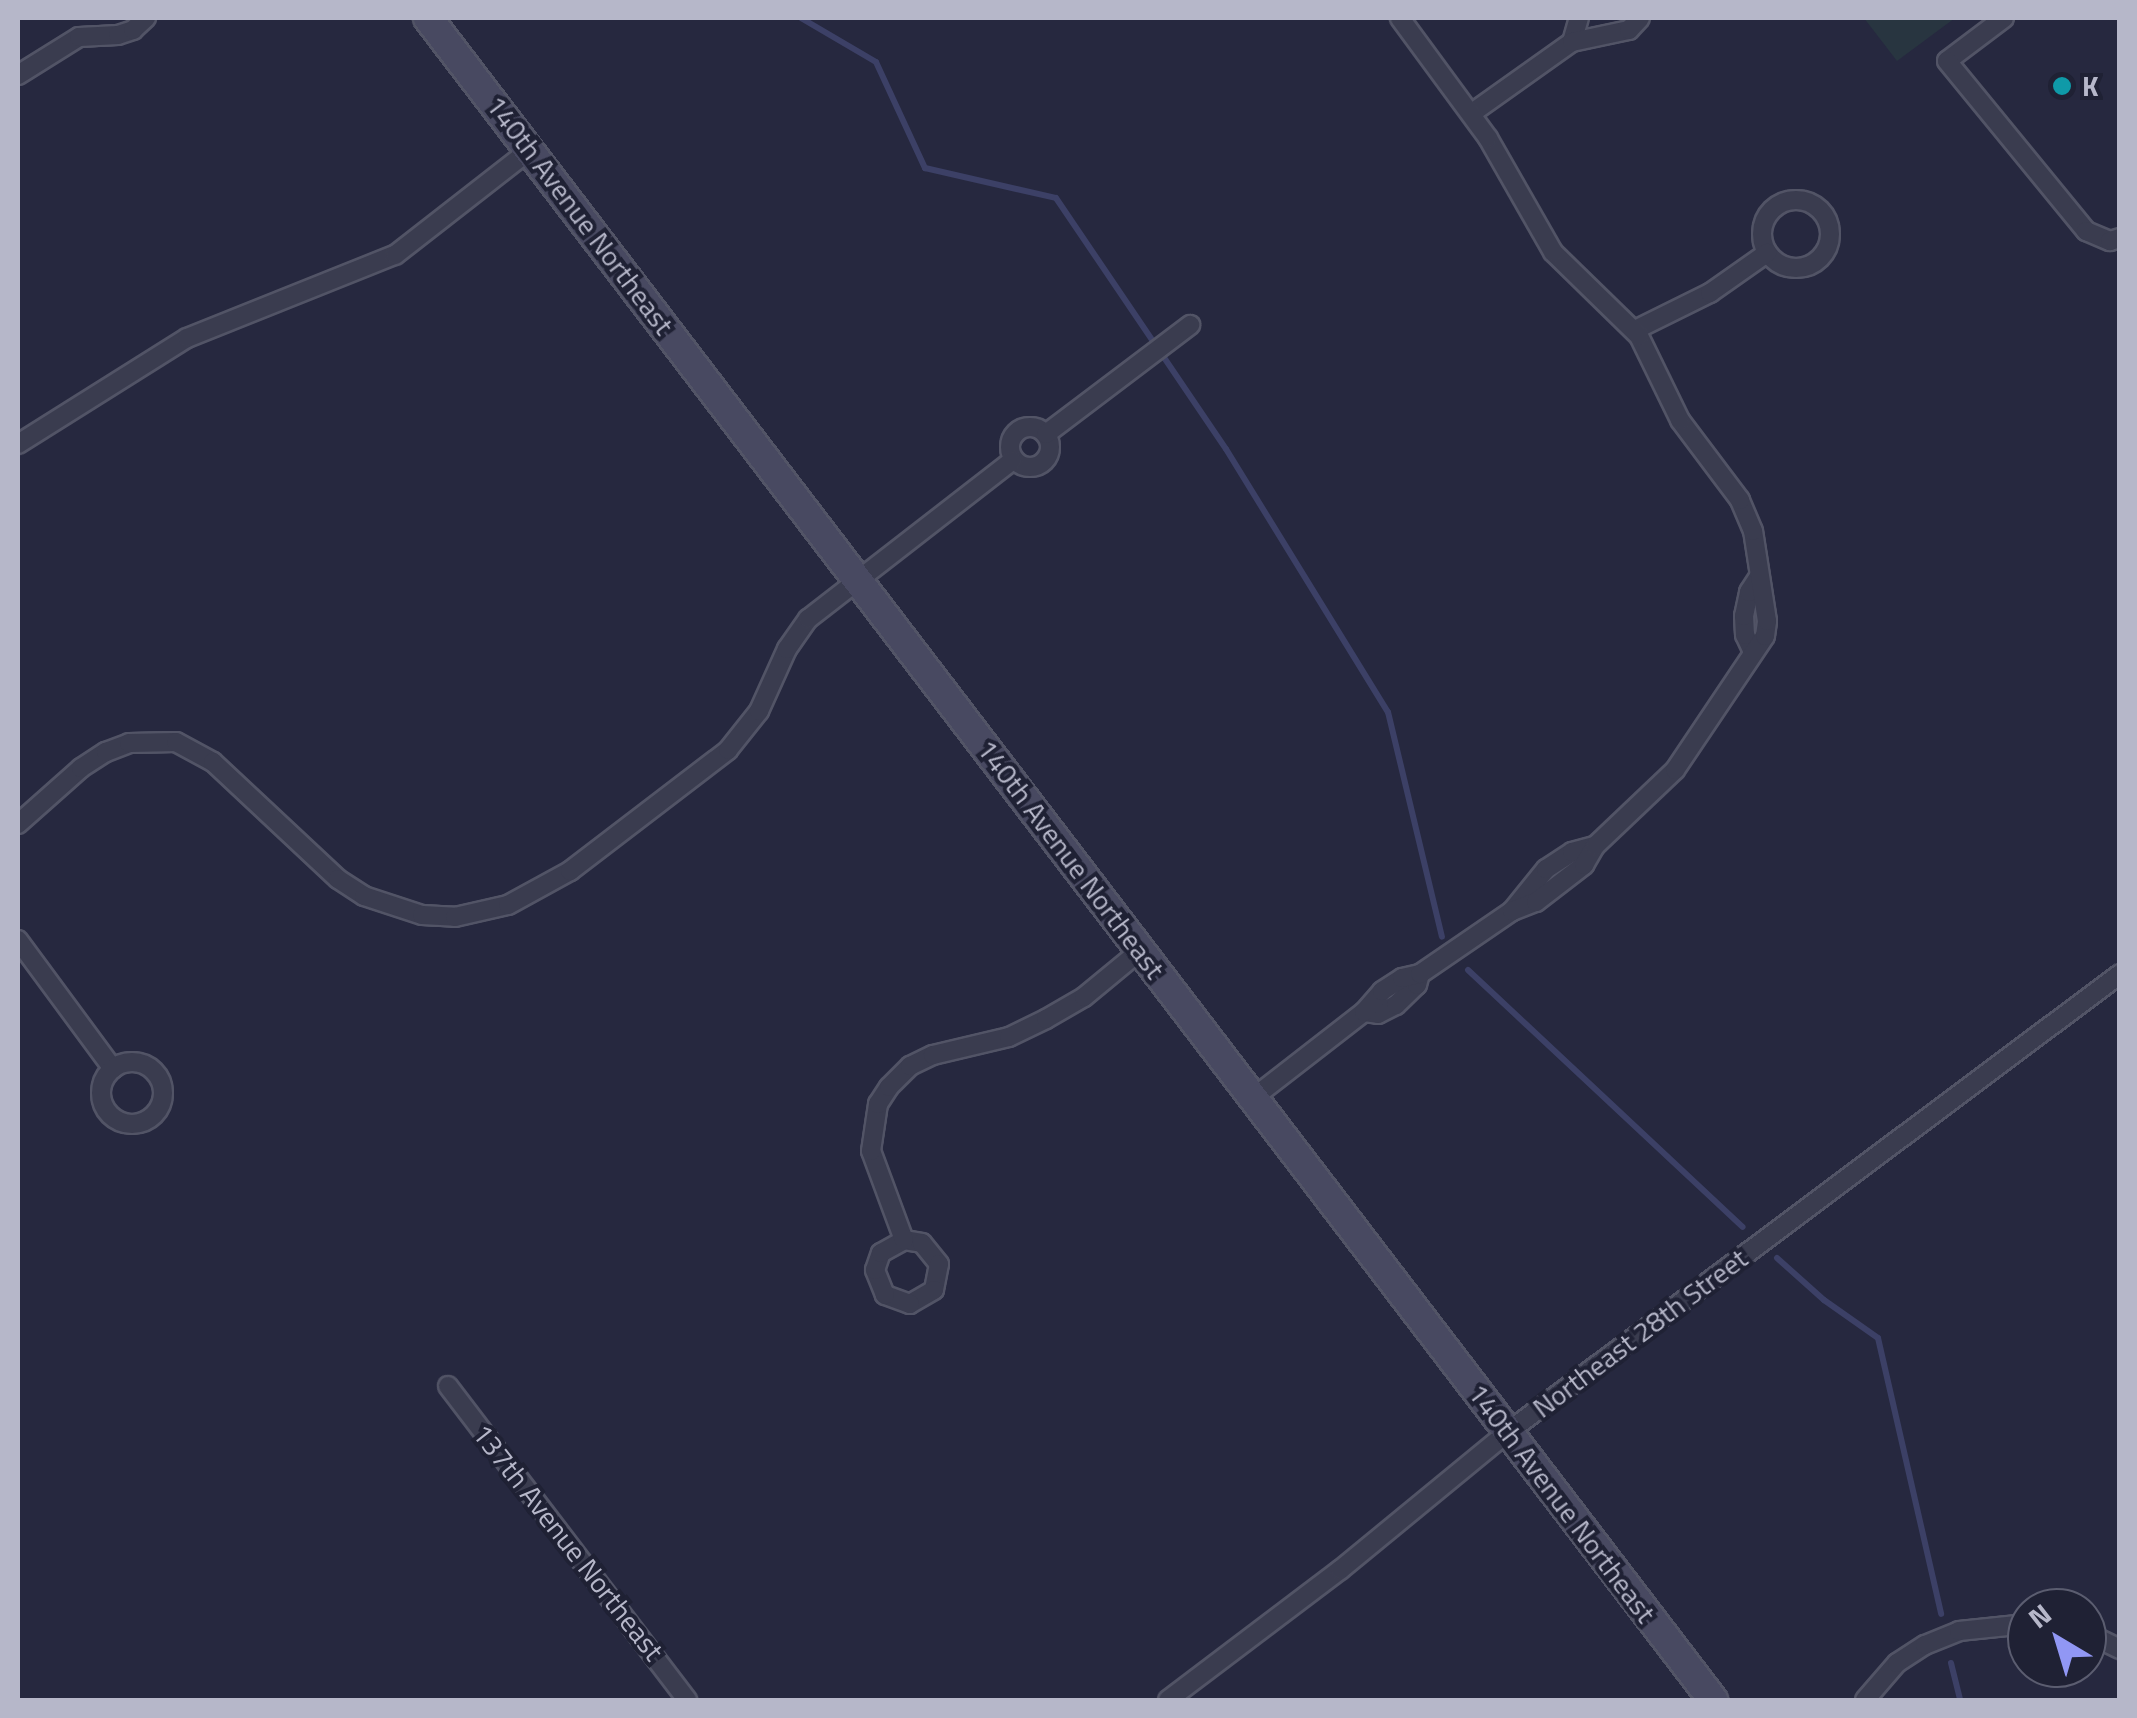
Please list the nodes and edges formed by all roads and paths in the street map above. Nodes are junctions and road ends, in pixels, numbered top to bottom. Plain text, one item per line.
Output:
1 (146, 18) edge
2 (428, 18) edge
3 (1400, 18) edge
4 (1579, 18) edge
5 (1640, 18) edge
6 (2004, 18) edge
7 (1572, 42) junction
8 (18, 75) edge
9 (1472, 114) junction
10 (530, 150) junction
11 (2120, 238) edge
12 (1768, 253) dead end
13 (1190, 325) dead end
14 (1634, 330) junction
15 (1046, 434) junction
16 (18, 444) edge
17 (1014, 460) junction
18 (858, 581) junction
19 (18, 824) edge
20 (18, 940) edge
21 (1141, 950) junction
22 (2120, 974) edge
23 (113, 1069) dead end
24 (1253, 1098) junction
25 (904, 1240) dead end
26 (448, 1386) dead end
27 (1508, 1432) junction
28 (2007, 1626) edge
29 (688, 1700) edge
30 (1168, 1700) edge
31 (1713, 1700) edge
32 (1866, 1700) edge

1 - 8 street
2 - 10 street, 140th Avenue Northeast
3 - 9 street
4 - 7 street
5 - 7 street
6 - 11 street
7 - 9 street
9 - 14 street
10 - 16 street
10 - 18 street, 140th Avenue Northeast
12 - 14 street
13 - 15 street
14 - 24 street
15 - 17 street
15 - 17 street
17 - 18 street
18 - 19 street
18 - 21 street, 140th Avenue Northeast
20 - 23 street
21 - 24 street, 140th Avenue Northeast
21 - 25 street
22 - 27 street, Northeast 28th Street
24 - 27 street, 140th Avenue Northeast
26 - 29 street, 137th Avenue Northeast
27 - 30 street, Northeast 28th Street
27 - 31 street, 140th Avenue Northeast
28 - 32 street

